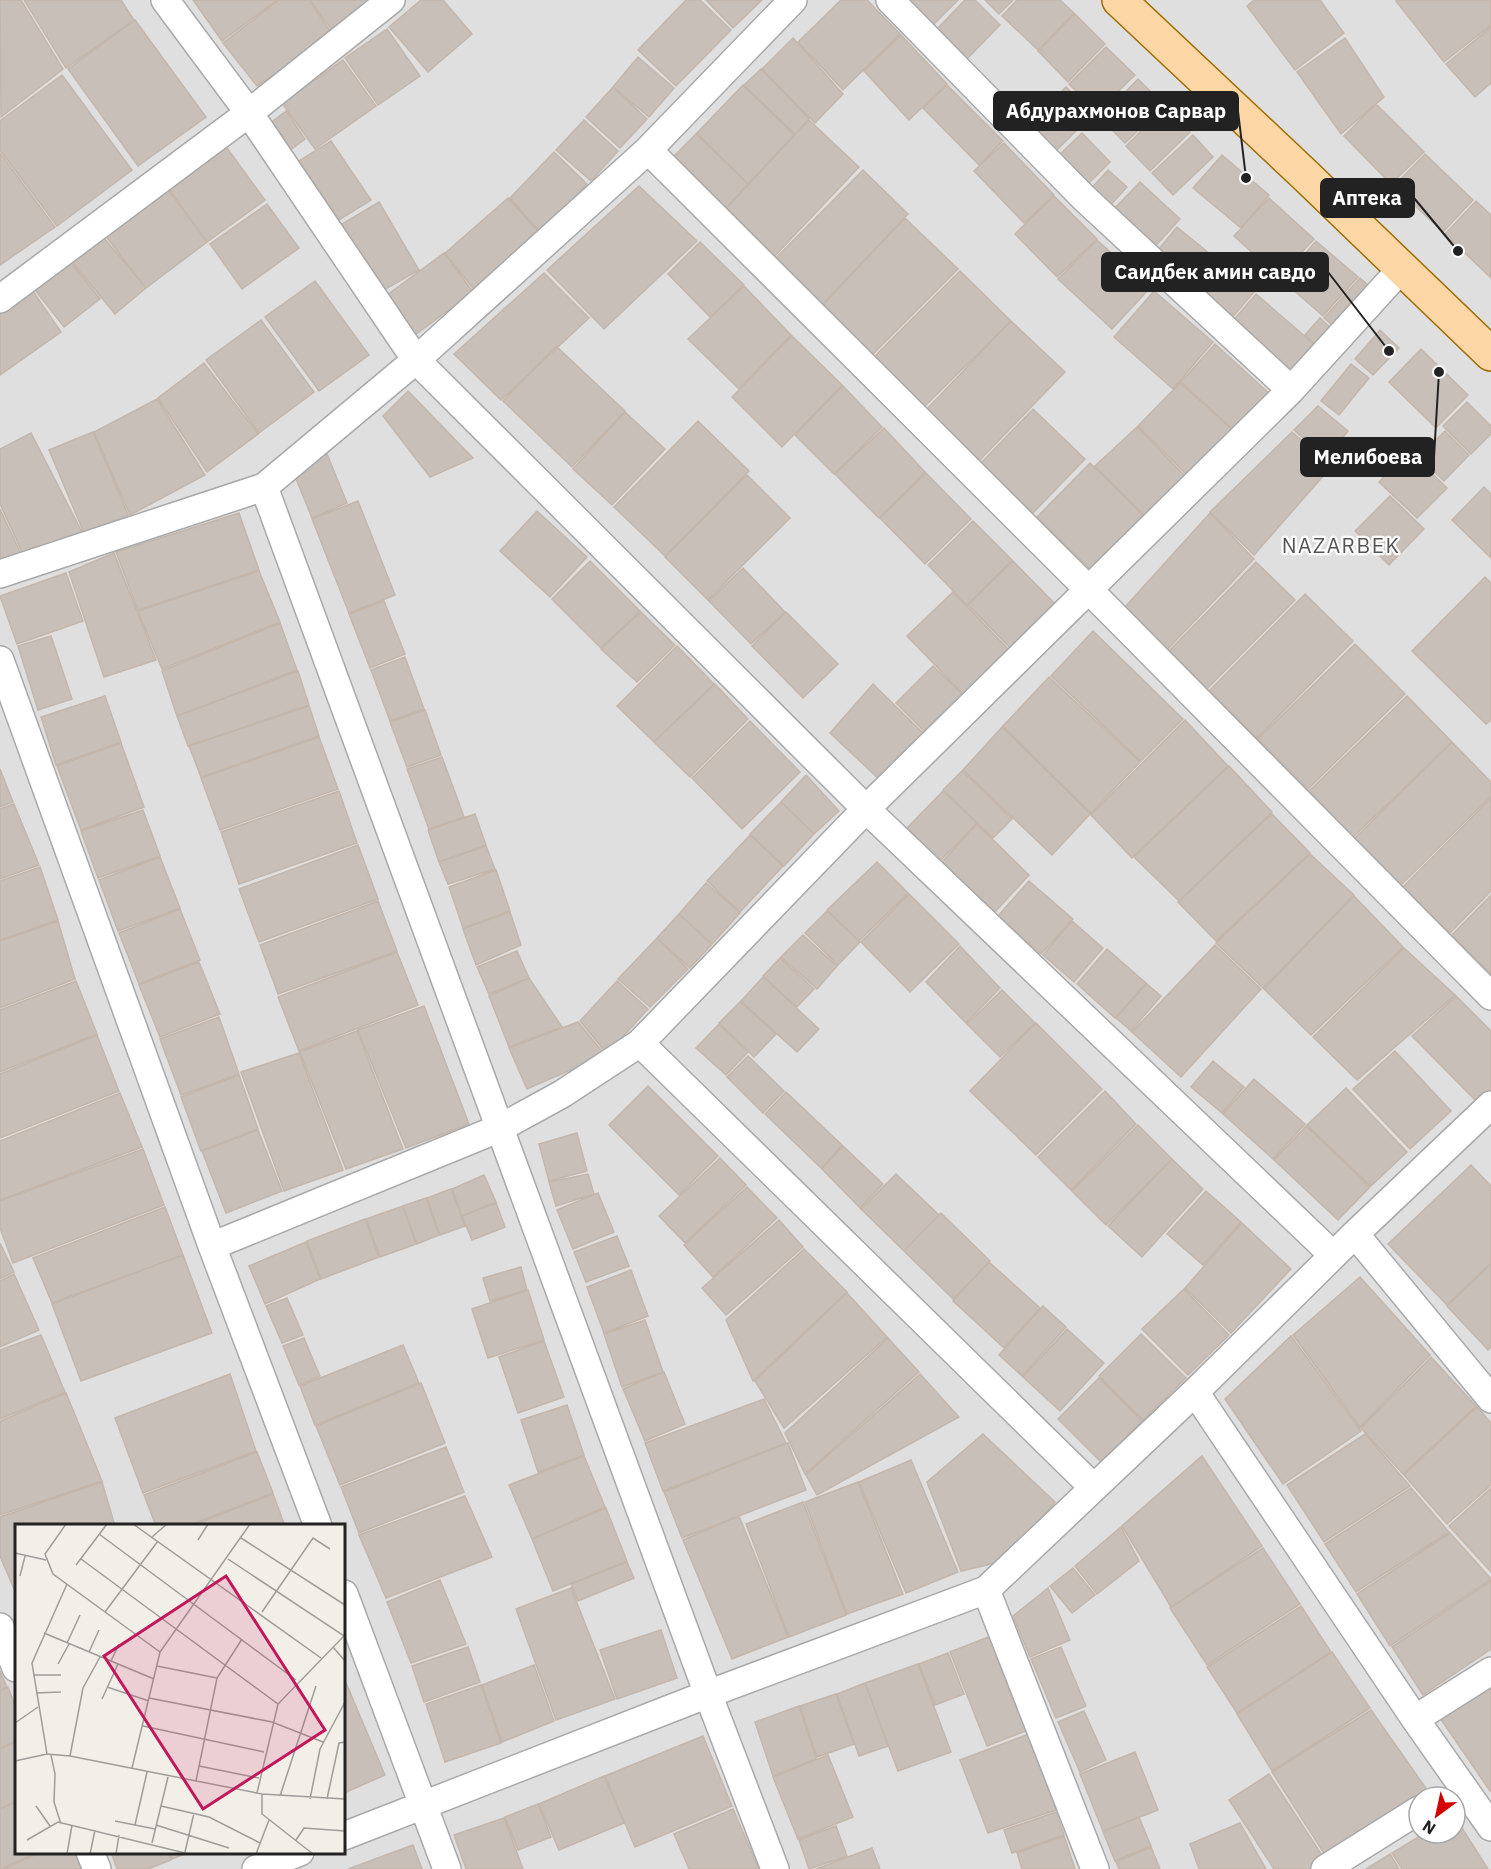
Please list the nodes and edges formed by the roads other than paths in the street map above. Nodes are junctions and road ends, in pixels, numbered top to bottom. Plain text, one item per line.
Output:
1 (165, 0) edge
2 (392, 0) edge
3 (793, 0) edge
4 (890, 0) edge
5 (1119, 0) edge
6 (249, 113) junction
7 (648, 150) junction
8 (1402, 268) junction
9 (0, 299) edge
10 (1491, 354) edge
11 (416, 360) junction
12 (1291, 390) junction
13 (264, 487) junction
14 (0, 574) edge
15 (1089, 590) junction
16 (0, 660) edge
17 (866, 809) junction
18 (1491, 996) edge
19 (640, 1043) junction
20 (1491, 1105) edge
21 (500, 1128) junction
22 (1355, 1234) junction
23 (212, 1246) junction
24 (1333, 1255) junction
25 (1195, 1392) junction
26 (1491, 1399) edge
27 (1093, 1487) junction
28 (317, 1524) edge
29 (986, 1590) junction
30 (345, 1597) edge
31 (0, 1627) edge
32 (15, 1665) edge
33 (1491, 1671) edge
34 (708, 1694) junction
35 (1414, 1719) junction
36 (1447, 1785) edge
37 (424, 1806) junction
38 (1467, 1806) edge
39 (1407, 1818) edge
40 (1491, 1827) edge
41 (345, 1836) edge
42 (91, 1854) edge
43 (295, 1854) edge
44 (97, 1869) edge
45 (256, 1869) edge
46 (447, 1869) edge
47 (775, 1869) edge
48 (1095, 1869) edge
49 (1325, 1869) edge

1 - 6 street
2 - 6 street
3 - 7 street
4 - 12 street
5 - 8 main road
6 - 9 street
6 - 11 street
7 - 11 street
7 - 15 street
8 - 10 main road
8 - 12 street
11 - 13 street
11 - 17 street
12 - 15 street
13 - 14 street
13 - 21 street
15 - 17 street
15 - 18 street
16 - 23 street
17 - 19 street
17 - 24 street
19 - 21 street
19 - 27 street
20 - 22 street
21 - 23 street
21 - 34 street
22 - 24 street
22 - 26 street
23 - 28 street
24 - 25 street
25 - 27 street
25 - 35 street
27 - 29 street
29 - 34 street
29 - 48 street
30 - 37 street
31 - 32 street
33 - 35 street
34 - 37 street
34 - 47 street
35 - 36 street
37 - 41 street
37 - 46 street
38 - 40 street
39 - 49 street
42 - 44 street
43 - 45 street

